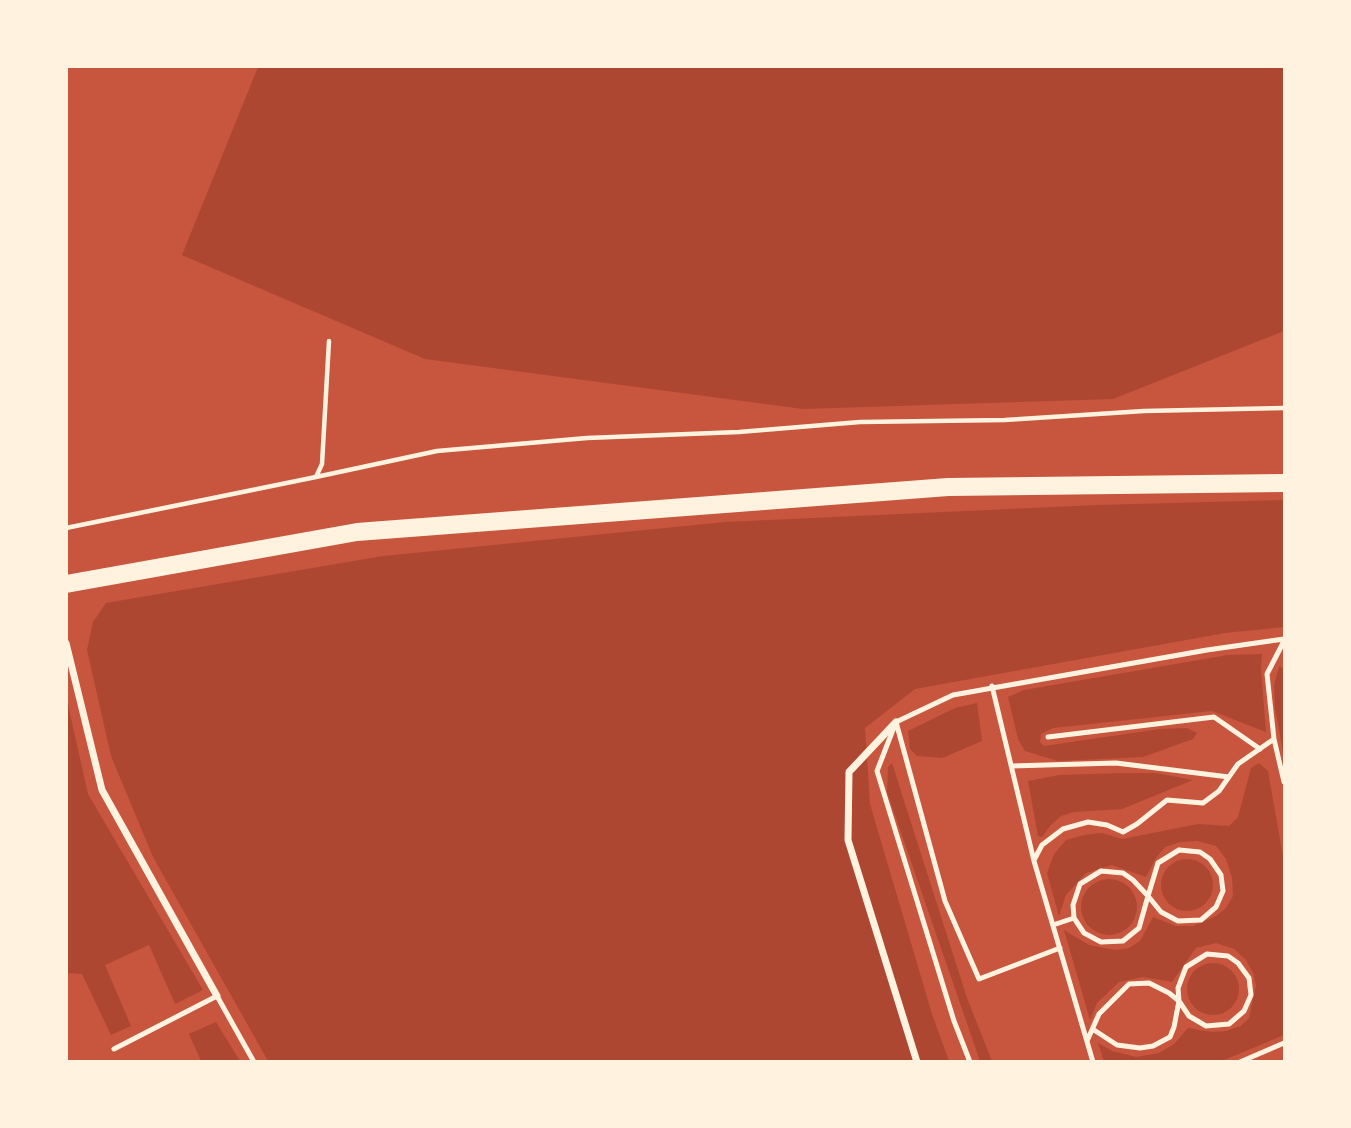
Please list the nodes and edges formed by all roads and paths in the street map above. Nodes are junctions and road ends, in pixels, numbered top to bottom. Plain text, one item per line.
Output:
1 (329, 341) dead end
2 (1284, 408) edge
3 (316, 477) junction
4 (1284, 483) edge
5 (66, 528) edge
6 (66, 584) edge
7 (1284, 640) edge
8 (66, 643) edge
9 (992, 686) junction
10 (896, 722) junction
11 (1048, 737) dead end
12 (1274, 739) junction
13 (1260, 749) junction
14 (1012, 766) junction
15 (1229, 777) junction
16 (1284, 782) edge
17 (1034, 861) junction
18 (1148, 896) junction
19 (1074, 918) junction
20 (1053, 925) junction
21 (1060, 948) junction
22 (217, 996) junction
23 (1179, 1001) junction
24 (1094, 1030) junction
25 (1087, 1041) junction
26 (1284, 1043) edge
27 (114, 1049) dead end
28 (254, 1062) edge
29 (918, 1062) edge
30 (970, 1062) edge
31 (1093, 1062) edge
32 (1240, 1062) edge

1 - 3 path
2 - 3 path
3 - 5 path
4 - 6 main road
7 - 9 lane
7 - 12 lane
8 - 22 street
9 - 10 lane
9 - 14 lane
10 - 21 lane
10 - 29 street
10 - 30 lane
11 - 13 lane
12 - 13 lane
12 - 16 lane
13 - 15 lane
14 - 15 lane
14 - 17 lane
15 - 17 lane
17 - 20 lane
18 - 18 lane
18 - 19 lane
18 - 19 lane
19 - 20 lane
20 - 21 lane
21 - 25 lane
22 - 27 lane
22 - 28 lane
23 - 23 lane
23 - 24 lane
23 - 24 lane
24 - 25 lane
25 - 31 lane
26 - 32 lane

